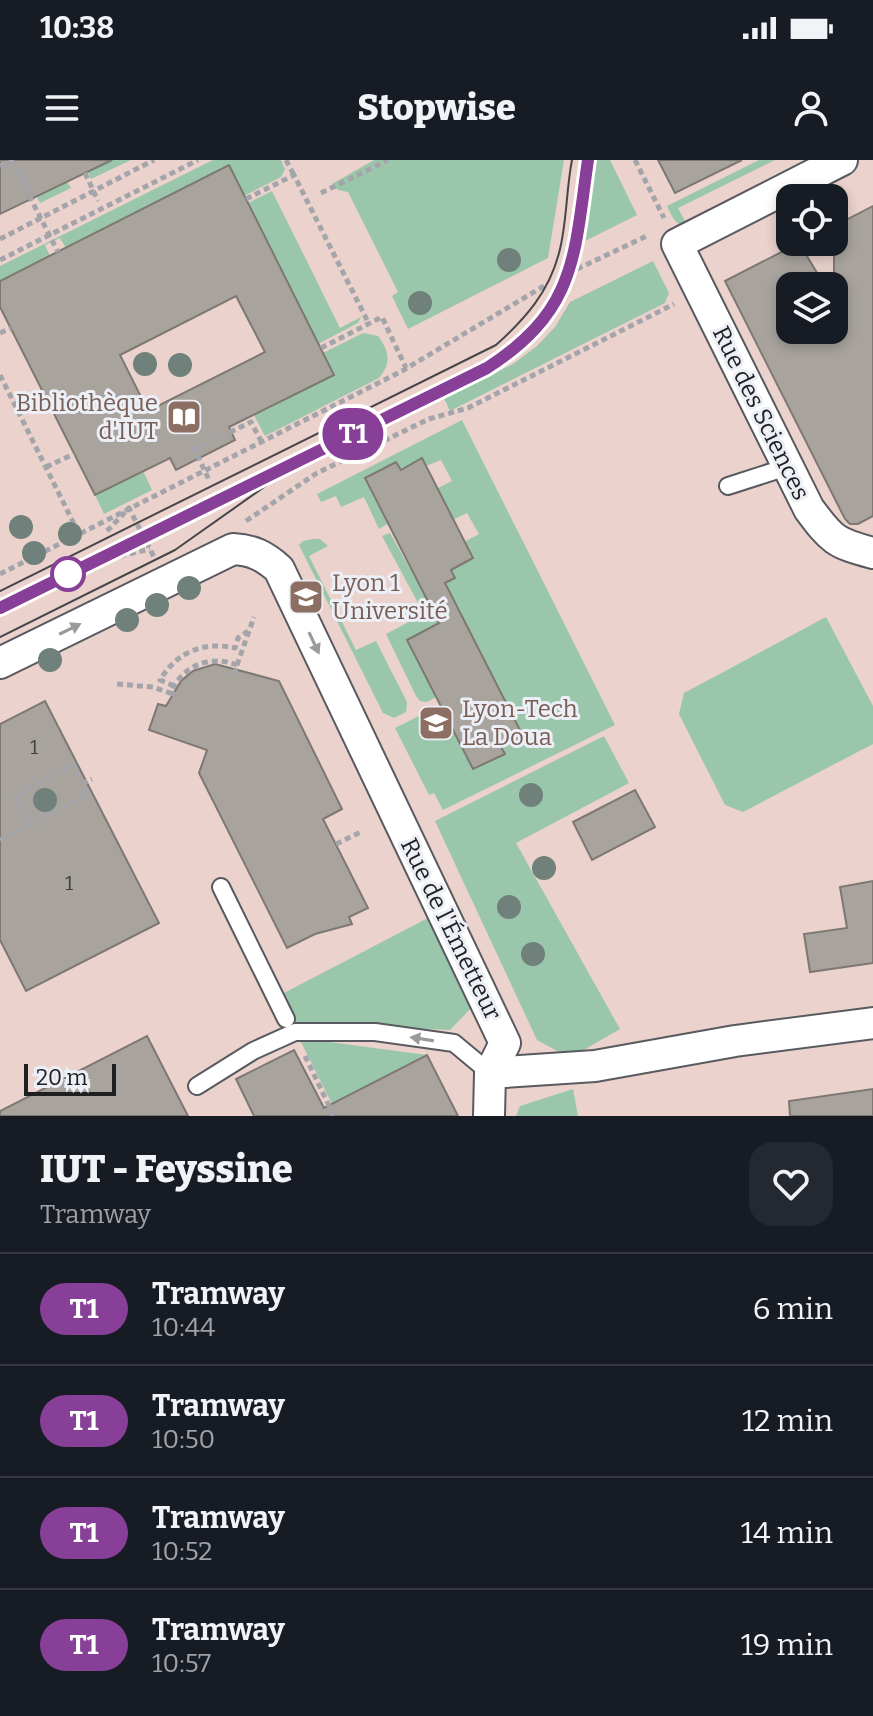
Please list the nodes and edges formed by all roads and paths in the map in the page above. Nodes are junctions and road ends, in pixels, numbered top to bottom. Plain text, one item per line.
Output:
1 (11, 160) edge
2 (154, 160) edge
3 (198, 160) edge
4 (286, 160) edge
5 (388, 160) edge
6 (635, 160) edge
7 (842, 160) edge
8 (0, 166) edge
9 (85, 173) dead end
10 (294, 175) junction
11 (93, 191) junction
12 (321, 193) dead end
13 (246, 199) dead end
14 (98, 201) dead end
15 (41, 218) junction
16 (672, 234) junction
17 (50, 235) junction
18 (0, 239) edge
19 (58, 252) dead end
20 (0, 260) edge
21 (577, 269) dead end
22 (544, 286) dead end
23 (675, 291) dead end
24 (369, 324) junction
25 (11, 328) dead end
26 (0, 333) edge
27 (321, 348) dead end
28 (406, 368) junction
29 (0, 375) edge
30 (261, 441) junction
31 (74, 454) dead end
32 (46, 467) junction
33 (787, 467) junction
34 (204, 470) junction
35 (210, 482) dead end
36 (728, 486) dead end
37 (129, 508) junction
38 (107, 531) dead end
39 (79, 534) junction
40 (233, 549) junction
41 (873, 553) edge
42 (120, 556) dead end
43 (138, 558) dead end
44 (0, 565) edge
45 (2, 573) edge
46 (254, 617) dead end
47 (248, 631) junction
48 (0, 663) edge
49 (237, 665) junction
50 (233, 677) dead end
51 (117, 684) dead end
52 (174, 686) junction
53 (92, 779) dead end
54 (83, 783) junction
55 (30, 826) junction
56 (361, 832) dead end
57 (0, 840) edge
58 (336, 844) dead end
59 (221, 887) dead end
60 (286, 1019) dead end
61 (873, 1023) edge
62 (300, 1046) dead end
63 (490, 1073) junction
64 (197, 1086) dead end
65 (334, 1116) edge
66 (489, 1116) edge

1 - 8 path
1 - 15 path
2 - 11 path
3 - 17 path
4 - 10 path
5 - 12 path
6 - 16 path
7 - 16 street
9 - 11 path
10 - 13 path
10 - 24 path
11 - 14 path
11 - 15 path
15 - 17 path
15 - 18 path
16 - 21 path
16 - 33 street, Rue des Sciences
17 - 19 path
17 - 20 path
22 - 28 path
23 - 40 path
24 - 27 path
24 - 28 path
25 - 26 path
28 - 30 path
29 - 32 path
30 - 34 path
30 - 34 path
31 - 32 path
32 - 39 path
33 - 36 lane
33 - 41 street, Rue des Sciences
34 - 35 path
34 - 37 path
37 - 38 path
37 - 39 path
39 - 45 path
48 -> 40 street
40 -> 63 street, Rue de l'Émetteur
42 - 43 path
44 - 45 path
46 - 47 path
47 - 49 path
47 - 52 path
49 - 50 path
49 - 52 path
51 - 52 path
53 - 54 path
54 - 55 path
54 - 55 path
55 - 57 path
56 - 58 path
59 - 60 lane
61 - 63 street
62 - 65 path
63 -> 64 lane
63 - 66 street

